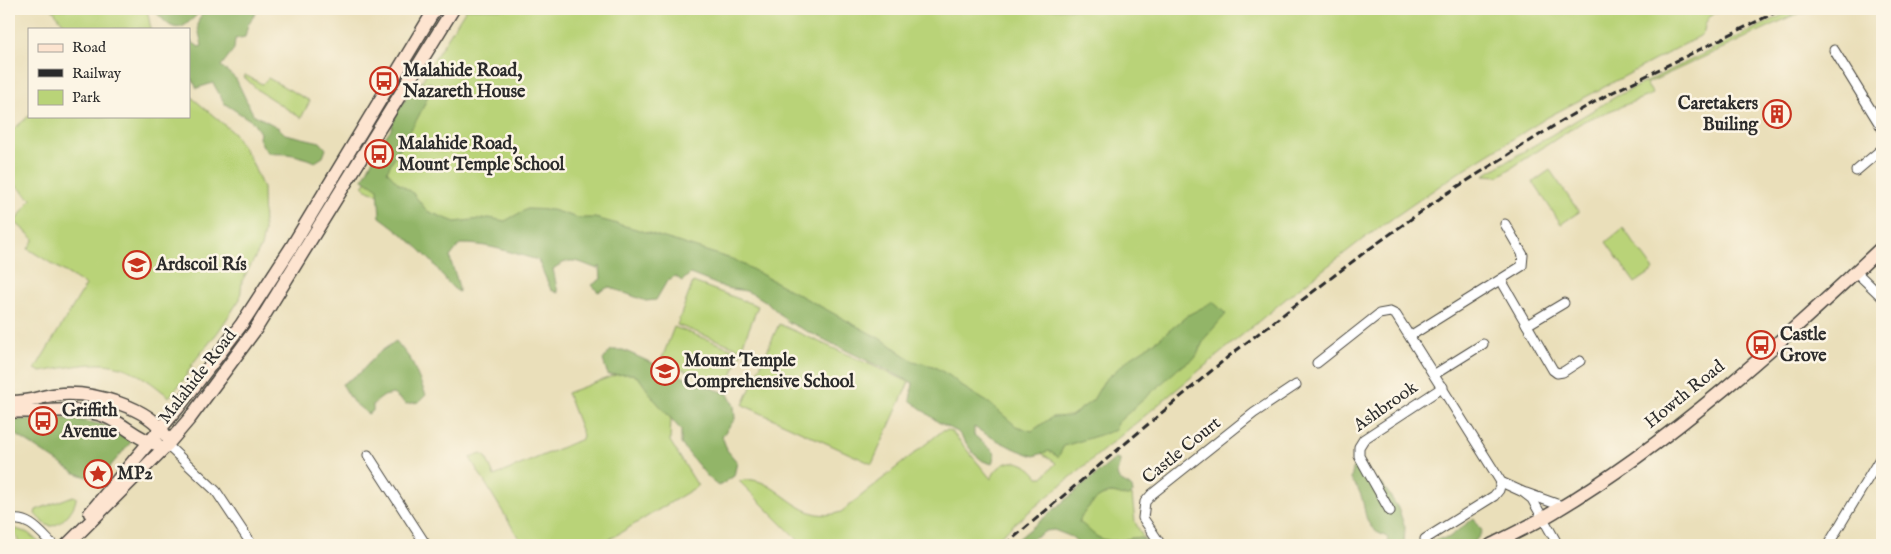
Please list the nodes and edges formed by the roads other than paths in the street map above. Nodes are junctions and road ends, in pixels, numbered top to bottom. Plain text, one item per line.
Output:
1 (435, 9) edge
2 (453, 9) edge
3 (1834, 50) dead end
4 (406, 58) junction
5 (418, 66) junction
6 (1882, 128) edge
7 (1882, 150) edge
8 (1856, 171) dead end
9 (318, 203) junction
10 (330, 210) junction
11 (1504, 224) dead end
12 (1882, 247) edge
13 (1856, 272) junction
14 (1501, 280) junction
15 (1882, 297) edge
16 (1564, 303) dead end
17 (1527, 325) junction
18 (1410, 336) junction
19 (1483, 344) dead end
20 (224, 349) junction
21 (236, 358) junction
22 (1580, 361) dead end
23 (1317, 363) dead end
24 (1435, 374) junction
25 (1296, 385) dead end
26 (1443, 387) junction
27 (104, 397) junction
28 (9, 402) edge
29 (9, 411) edge
30 (100, 414) junction
31 (161, 428) junction
32 (149, 442) junction
33 (167, 445) junction
34 (368, 454) dead end
35 (1882, 455) edge
36 (1501, 482) junction
37 (1523, 492) junction
38 (1562, 506) junction
39 (1390, 511) dead end
40 (1542, 518) junction
41 (9, 522) edge
42 (1425, 539) dead end
43 (54, 545) edge
44 (67, 545) edge
45 (252, 545) edge
46 (426, 545) edge
47 (1162, 545) edge
48 (1491, 545) edge
49 (1558, 545) edge
50 (1829, 545) edge

1 - 4 main road, Malahide Road
2 - 5 main road, Malahide Road
3 - 6 street
4 - 5 main road
4 - 9 main road, Malahide Road
5 - 10 main road, Malahide Road
7 - 8 street
9 - 10 main road
9 - 20 main road, Malahide Road
10 - 21 main road, Malahide Road
11 - 14 street
12 - 13 main road, Howth Road
13 - 15 street
13 - 38 main road, Howth Road
14 - 17 street
14 - 18 street
16 - 17 street
17 - 22 street
18 - 23 street, Ashbrook
18 - 24 street, Ashbrook
19 - 24 street, Ashbrook
20 - 21 main road
20 - 31 main road, Malahide Road
21 - 33 main road, Malahide Road
24 - 26 street, Ashbrook
25 - 47 street, Castle Court
26 - 36 street, Ashbrook
26 - 39 street, Ashbrook
27 - 28 main road
27 - 30 main road
27 - 31 main road
29 - 30 main road
30 - 32 main road
31 - 32 main road, Malahide Road
31 - 33 main road
32 - 33 main road
32 - 44 main road, Malahide Road
33 - 44 main road, Malahide Road
33 - 45 street
34 - 46 street
35 - 50 street
36 - 37 street
36 - 42 street
37 - 38 street
37 - 40 street
38 - 40 main road, Howth Road
40 - 48 main road, Howth Road
40 - 49 street
41 - 43 street

